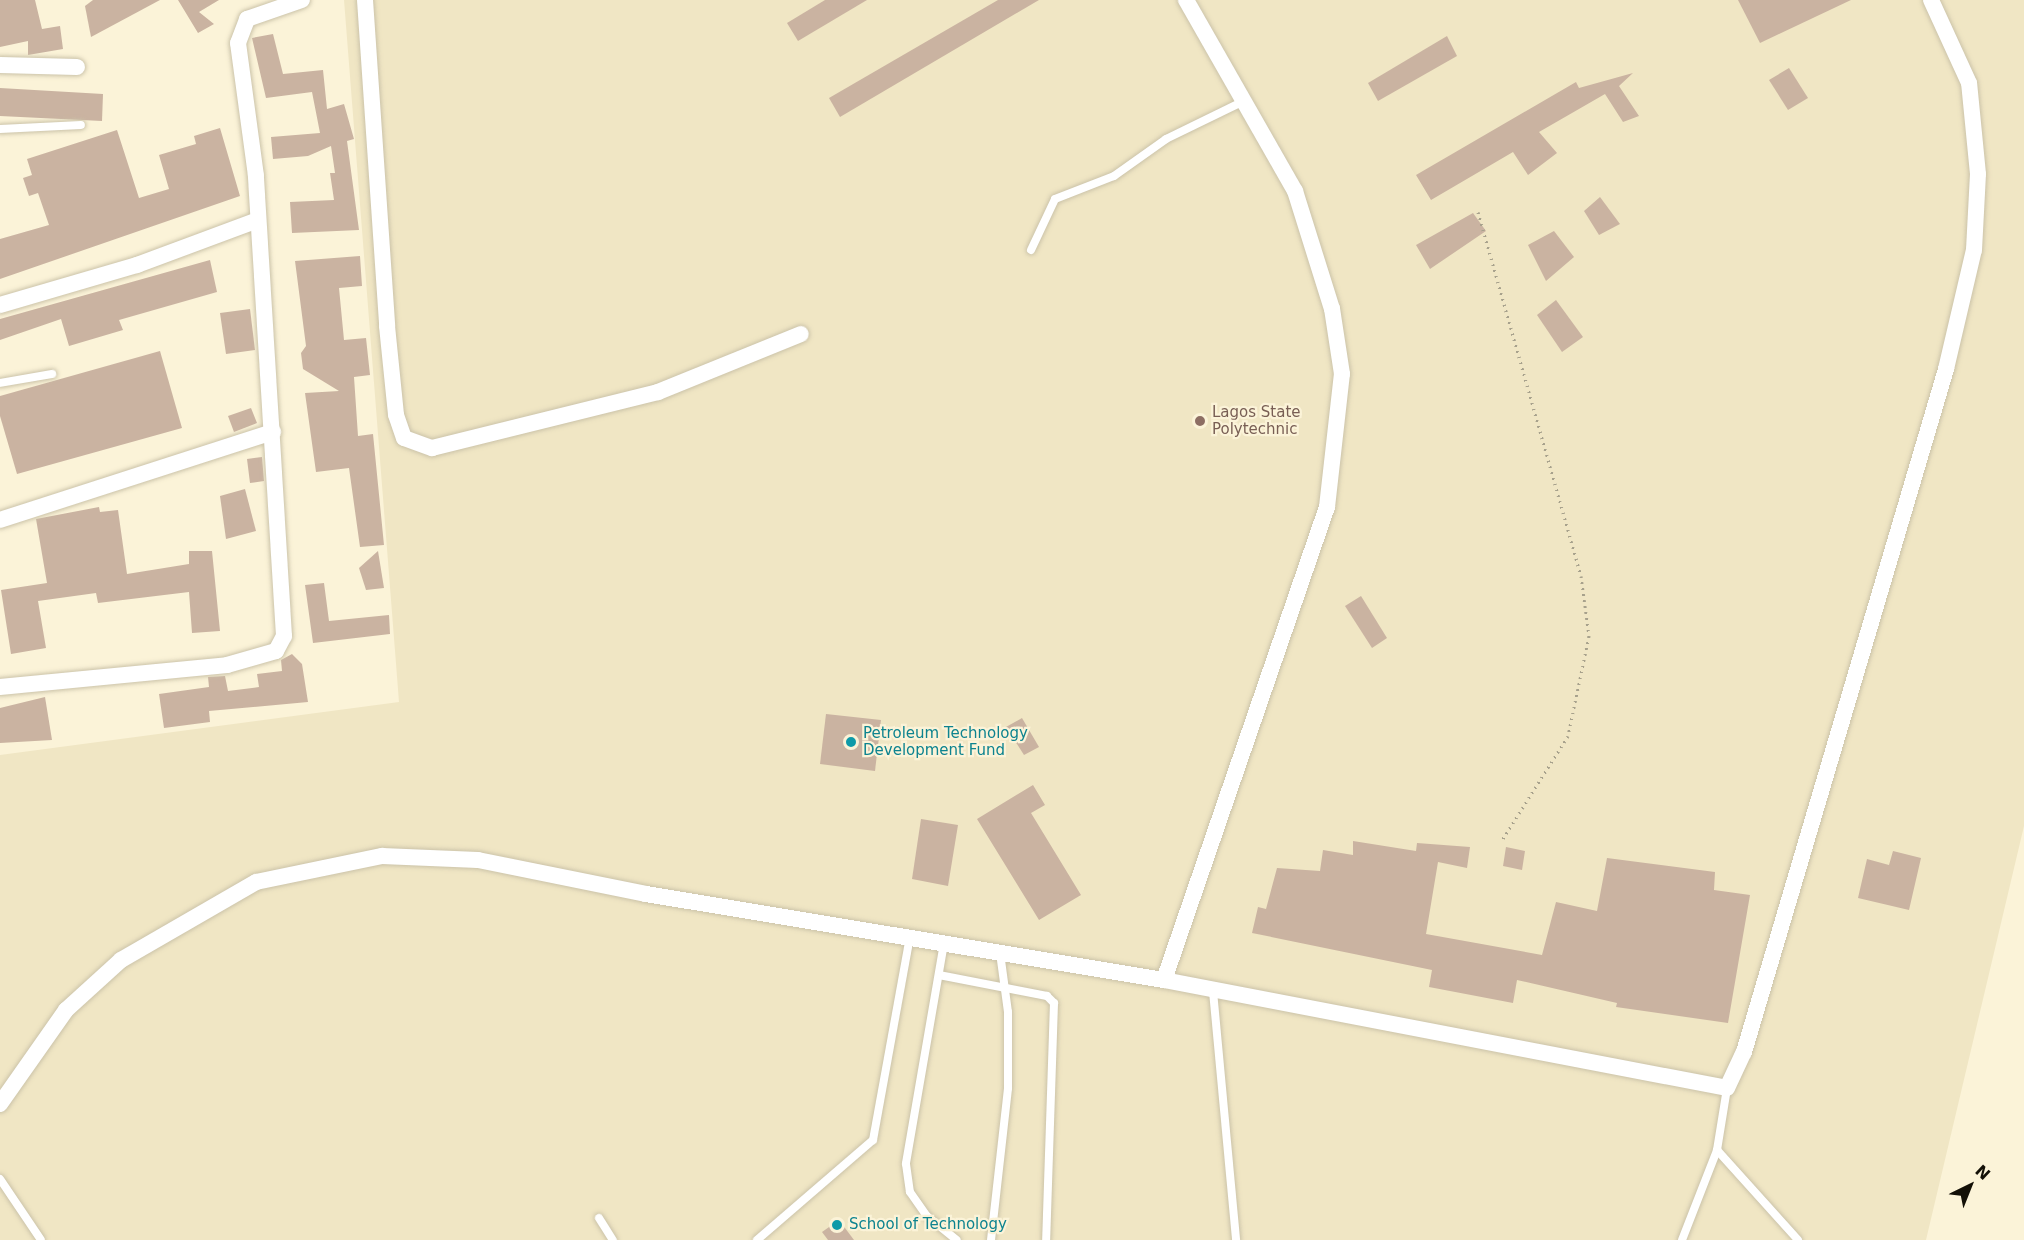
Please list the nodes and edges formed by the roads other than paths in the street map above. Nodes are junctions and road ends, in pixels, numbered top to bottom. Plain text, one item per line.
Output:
1 (302, 0) edge
2 (365, 0) edge
3 (1186, 0) edge
4 (1931, 0) edge
5 (0, 65) edge
6 (77, 67) dead end
7 (1244, 101) junction
8 (81, 125) dead end
9 (0, 129) edge
10 (255, 221) junction
11 (1031, 250) dead end
12 (0, 305) edge
13 (801, 334) dead end
14 (52, 374) dead end
15 (0, 383) edge
16 (273, 432) junction
17 (0, 520) edge
18 (0, 687) edge
19 (910, 937) junction
20 (944, 943) junction
21 (1000, 953) junction
22 (939, 975) junction
23 (1164, 980) junction
24 (1005, 987) junction
25 (1213, 991) junction
26 (1727, 1089) junction
27 (0, 1104) edge
28 (1717, 1150) junction
29 (0, 1179) edge
30 (599, 1218) dead end
31 (41, 1240) edge
32 (613, 1240) edge
33 (757, 1240) edge
34 (957, 1240) edge
35 (991, 1240) edge
36 (1046, 1240) edge
37 (1236, 1240) edge
38 (1682, 1240) edge
39 (1798, 1240) edge

1 - 10 street
2 - 13 street
3 - 7 street
4 - 26 street
5 - 6 street
7 - 11 lane
7 - 23 street
8 - 9 lane
10 - 12 street
10 - 16 street
14 - 15 lane
16 - 17 street
16 - 18 street
19 - 20 street
19 - 27 street
19 - 33 lane
20 - 21 street
20 - 22 lane
21 - 23 street
21 - 24 lane
22 - 24 lane
22 - 34 lane
23 - 25 street
24 - 35 lane
24 - 36 lane
25 - 26 street
25 - 37 lane
26 - 28 lane
28 - 38 lane
28 - 39 lane
29 - 31 lane
30 - 32 lane

